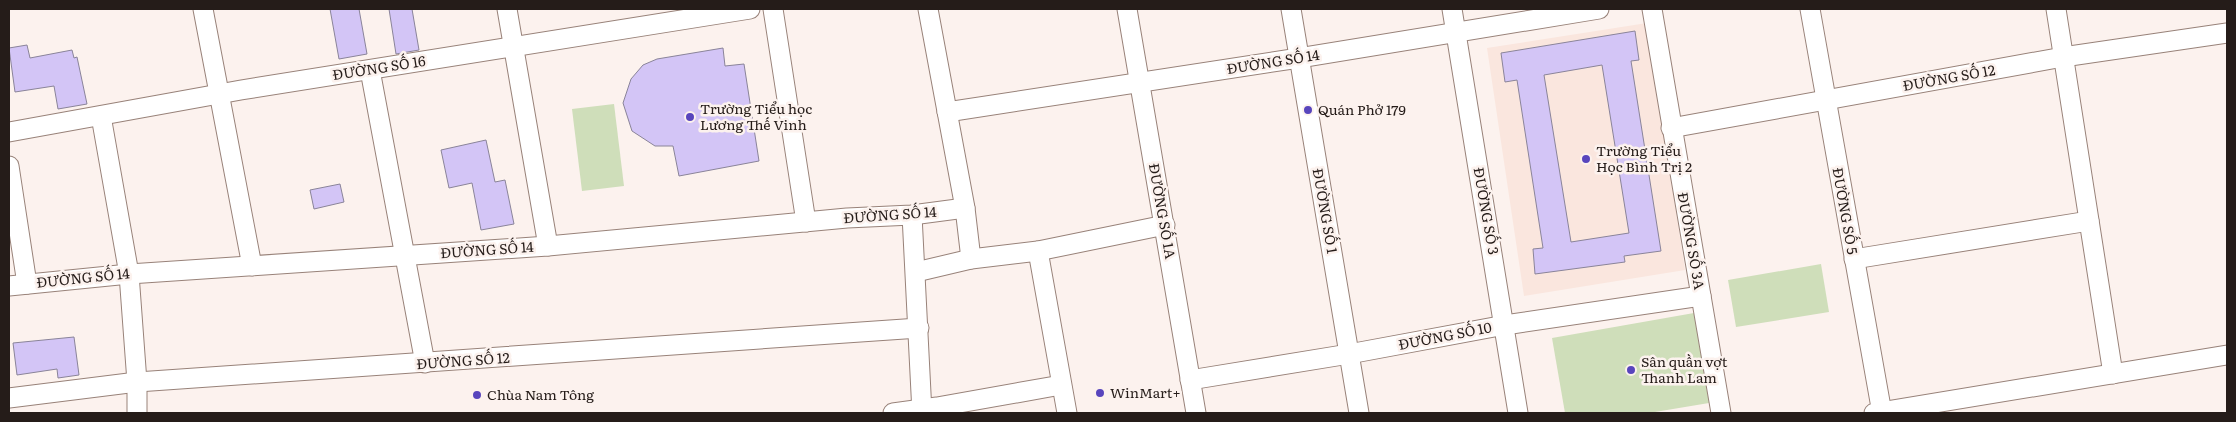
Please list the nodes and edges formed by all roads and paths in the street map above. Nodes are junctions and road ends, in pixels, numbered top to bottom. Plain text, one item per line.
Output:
1 (203, 9) edge
2 (507, 9) edge
3 (750, 9) edge
4 (773, 9) edge
5 (928, 9) edge
6 (1127, 9) edge
7 (1291, 9) edge
8 (1452, 9) edge
9 (1599, 9) edge
10 (1652, 9) edge
11 (1810, 9) edge
12 (2056, 9) edge
13 (1456, 32) junction
14 (2227, 33) edge
15 (513, 46) junction
16 (1299, 58) junction
17 (2063, 58) junction
18 (370, 70) junction
19 (1140, 83) junction
20 (219, 94) junction
21 (1826, 100) junction
22 (947, 112) junction
23 (101, 116) junction
24 (1671, 128) junction
25 (9, 132) edge
26 (9, 166) edge
27 (965, 208) junction
28 (912, 215) junction
29 (2089, 221) junction
30 (806, 222) junction
31 (1165, 225) junction
32 (548, 246) junction
33 (1038, 251) junction
34 (406, 255) junction
35 (971, 259) junction
36 (1854, 259) junction
37 (252, 266) junction
38 (916, 272) junction
39 (129, 274) junction
40 (18, 285) edge
41 (1701, 296) junction
42 (1506, 324) junction
43 (918, 328) junction
44 (1349, 354) junction
45 (2227, 355) edge
46 (425, 363) junction
47 (2113, 374) junction
48 (1190, 380) junction
49 (137, 382) junction
50 (1061, 385) junction
51 (9, 398) edge
52 (922, 412) edge
53 (137, 413) edge
54 (893, 413) edge
55 (1067, 413) edge
56 (1196, 413) edge
57 (1359, 413) edge
58 (1518, 413) edge
59 (1721, 413) edge
60 (1879, 413) edge

1 - 20 street
2 - 15 street
3 - 15 street, ĐƯỜNG SỐ 16
4 - 30 street
5 - 22 street
6 - 19 street, ĐƯỜNG SỐ 1A
7 - 16 street, ĐƯỜNG SỐ 1
8 - 13 street, ĐƯỜNG SỐ 3
9 - 13 street, ĐƯỜNG SỐ 14
10 - 24 street, ĐƯỜNG SỐ 3A
11 - 21 street, ĐƯỜNG SỐ 5
12 - 17 street
13 - 16 street, ĐƯỜNG SỐ 14
13 - 42 street, ĐƯỜNG SỐ 3
14 - 17 street, ĐƯỜNG SỐ 12
15 - 18 street, ĐƯỜNG SỐ 16
15 - 32 street
16 - 19 street, ĐƯỜNG SỐ 14
16 - 44 street, ĐƯỜNG SỐ 1
17 - 21 street, ĐƯỜNG SỐ 12
17 - 29 street
18 - 20 street, ĐƯỜNG SỐ 16
18 - 34 street
19 - 22 street, ĐƯỜNG SỐ 14
19 - 31 street, ĐƯỜNG SỐ 1A
20 - 23 street, ĐƯỜNG SỐ 16
20 - 37 street
21 - 24 street, ĐƯỜNG SỐ 12
21 - 36 street, ĐƯỜNG SỐ 5
22 - 27 street
23 - 25 street, ĐƯỜNG SỐ 16
23 - 39 street
24 - 41 street, ĐƯỜNG SỐ 3A
26 - 40 street
27 - 28 street, ĐƯỜNG SỐ 14
27 - 35 street
28 - 30 street, ĐƯỜNG SỐ 14
28 - 38 street
29 - 36 street
29 - 47 street
30 - 32 street, ĐƯỜNG SỐ 14
31 - 33 street
31 - 48 street, ĐƯỜNG SỐ 1A
32 - 34 street, ĐƯỜNG SỐ 14
33 - 35 street
33 - 50 street
34 - 37 street, ĐƯỜNG SỐ 14
34 - 46 street
35 - 38 street
36 - 60 street, ĐƯỜNG SỐ 5
37 - 39 street, ĐƯỜNG SỐ 14
38 - 43 street
39 - 40 street, ĐƯỜNG SỐ 14
39 - 49 street
41 - 42 street, ĐƯỜNG SỐ 10
41 - 59 street, ĐƯỜNG SỐ 3A
42 - 44 street, ĐƯỜNG SỐ 10
42 - 58 street, ĐƯỜNG SỐ 3
43 - 46 street, ĐƯỜNG SỐ 12
43 - 52 street
44 - 48 street, ĐƯỜNG SỐ 10
44 - 57 street, ĐƯỜNG SỐ 1
45 - 47 street
46 - 49 street, ĐƯỜNG SỐ 12
47 - 60 street
48 - 56 street, ĐƯỜNG SỐ 1A
49 - 51 street, ĐƯỜNG SỐ 12
49 - 53 street
50 - 52 street
50 - 55 street
52 - 54 street

